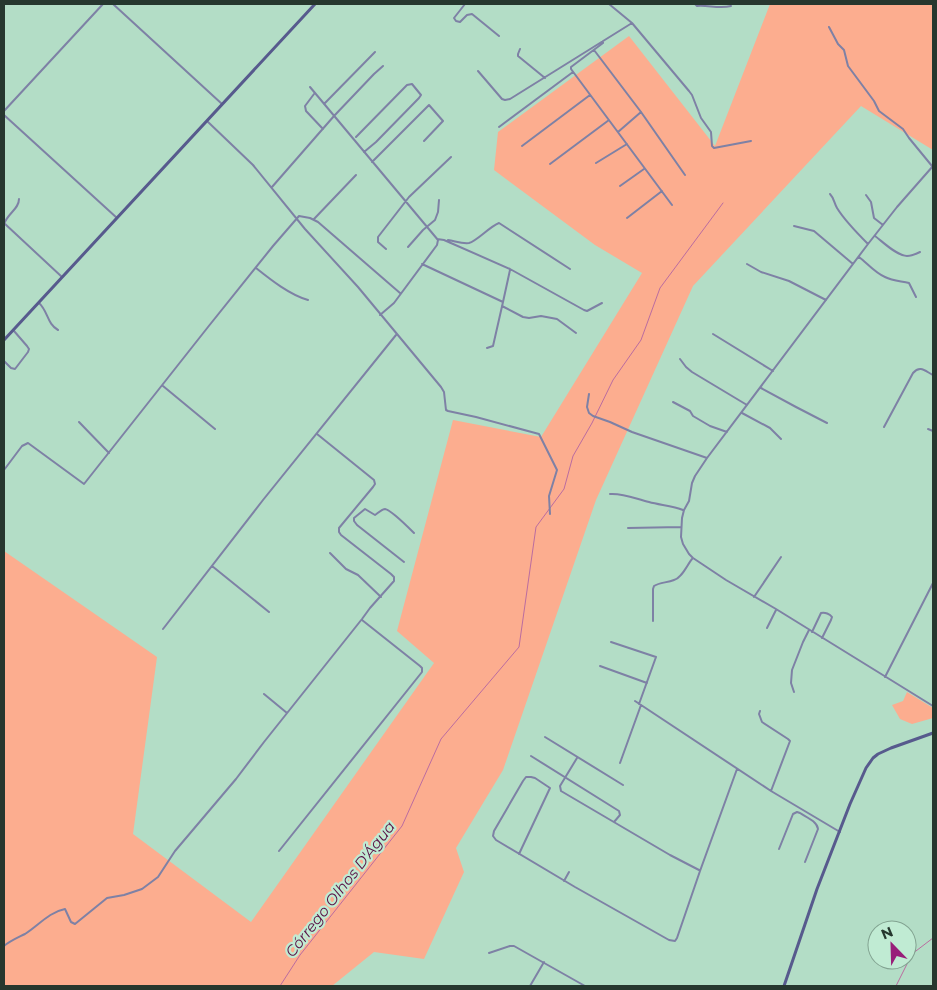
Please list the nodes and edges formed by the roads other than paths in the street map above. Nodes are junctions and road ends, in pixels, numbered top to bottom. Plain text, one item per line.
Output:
1 (103, 4) edge
2 (113, 4) edge
3 (315, 4) edge
4 (465, 4) edge
5 (609, 4) edge
6 (695, 4) edge
7 (731, 6) dead end
8 (632, 23) junction
9 (829, 27) dead end
10 (499, 36) dead end
11 (603, 41) junction
12 (520, 49) dead end
13 (594, 50) junction
14 (375, 52) dead end
15 (383, 66) dead end
16 (478, 71) dead end
17 (573, 72) junction
18 (545, 78) junction
19 (310, 87) dead end
20 (315, 93) junction
21 (590, 95) junction
22 (222, 104) junction
23 (324, 104) junction
24 (4, 111) edge
25 (641, 112) junction
26 (4, 114) edge
27 (334, 116) junction
28 (609, 120) junction
29 (207, 121) junction
30 (499, 127) dead end
31 (323, 129) junction
32 (618, 132) junction
33 (356, 136) dead end
34 (424, 141) dead end
35 (751, 141) dead end
36 (627, 144) junction
37 (522, 146) dead end
38 (363, 152) junction
39 (451, 157) dead end
40 (372, 162) junction
41 (596, 163) dead end
42 (550, 164) dead end
43 (933, 166) edge
44 (645, 168) junction
45 (356, 175) dead end
46 (685, 175) dead end
47 (620, 186) dead end
48 (272, 187) junction
49 (662, 191) junction
50 (830, 194) dead end
51 (866, 195) dead end
52 (19, 200) dead end
53 (439, 200) dead end
54 (405, 202) junction
55 (672, 205) dead end
56 (117, 218) junction
57 (297, 218) junction
58 (627, 218) dead end
59 (314, 220) junction
60 (4, 223) edge
61 (883, 225) junction
62 (794, 226) dead end
63 (427, 227) junction
64 (875, 236) junction
65 (437, 240) junction
66 (444, 240) junction
67 (868, 244) junction
68 (408, 247) dead end
69 (386, 249) dead end
70 (920, 252) dead end
71 (859, 257) junction
72 (422, 264) junction
73 (747, 264) dead end
74 (853, 264) junction
75 (256, 268) junction
76 (510, 269) junction
77 (570, 269) dead end
78 (62, 277) junction
79 (400, 293) junction
80 (916, 297) dead end
81 (308, 300) dead end
82 (826, 300) junction
83 (503, 302) junction
84 (39, 303) junction
85 (602, 303) dead end
86 (502, 306) junction
87 (380, 315) junction
88 (13, 330) junction
89 (58, 330) dead end
90 (576, 333) dead end
91 (713, 334) dead end
92 (396, 335) junction
93 (4, 340) edge
94 (486, 348) dead end
95 (680, 359) dead end
96 (4, 361) edge
97 (773, 371) junction
98 (933, 375) edge
99 (162, 386) junction
100 (761, 388) junction
101 (589, 394) dead end
102 (673, 402) dead end
103 (747, 405) junction
104 (742, 412) junction
105 (79, 422) dead end
106 (827, 423) dead end
107 (884, 427) dead end
108 (215, 429) dead end
109 (928, 429) dead end
110 (933, 431) edge
111 (727, 432) junction
112 (317, 434) junction
113 (781, 439) dead end
114 (109, 453) junction
115 (707, 458) junction
116 (4, 470) edge
117 (610, 494) dead end
118 (684, 510) junction
119 (550, 514) dead end
120 (681, 527) junction
121 (628, 528) dead end
122 (414, 533) dead end
123 (330, 554) dead end
124 (781, 557) dead end
125 (693, 558) junction
126 (404, 562) dead end
127 (212, 566) junction
128 (933, 583) edge
129 (381, 597) junction
130 (754, 597) junction
131 (776, 609) junction
132 (269, 612) dead end
133 (362, 619) junction
134 (654, 621) dead end
135 (767, 628) dead end
136 (163, 629) dead end
137 (811, 631) junction
138 (822, 638) junction
139 (611, 642) dead end
140 (600, 666) dead end
141 (885, 677) junction
142 (647, 684) junction
143 (794, 692) dead end
144 (264, 694) dead end
145 (636, 701) dead end
146 (640, 705) junction
147 (933, 706) edge
148 (760, 711) dead end
149 (287, 713) junction
150 (933, 733) edge
151 (545, 737) dead end
152 (531, 756) dead end
153 (577, 758) junction
154 (620, 763) dead end
155 (737, 769) junction
156 (566, 778) junction
157 (623, 785) dead end
158 (771, 791) junction
159 (809, 813) junction
160 (807, 817) junction
161 (614, 822) junction
162 (840, 832) junction
163 (779, 849) dead end
164 (279, 851) dead end
165 (519, 854) junction
166 (805, 862) dead end
167 (700, 871) junction
168 (568, 872) dead end
169 (564, 881) junction
170 (4, 946) edge
171 (489, 953) dead end
172 (544, 962) junction
173 (530, 986) edge
174 (585, 986) edge
175 (784, 986) edge

1 - 24 street
2 - 22 street
3 - 22 street
4 - 10 street
5 - 8 street
6 - 7 street
8 - 11 street
8 - 35 street
9 - 43 street
11 - 13 street
11 - 18 street
12 - 18 street
13 - 17 street
13 - 25 street
14 - 23 street
15 - 27 street
16 - 18 street
17 - 21 street
17 - 30 street
19 - 20 street
20 - 23 street
20 - 31 street
21 - 28 street
21 - 37 street
22 - 29 street
23 - 27 street
25 - 32 street
25 - 46 street
26 - 56 street
27 - 31 street
27 - 38 street
28 - 32 street
28 - 42 street
29 - 48 street
29 - 56 street
31 - 48 street
32 - 36 street
33 - 38 street
34 - 40 street
36 - 41 street
36 - 44 street
38 - 40 street
39 - 54 street
40 - 54 street
43 - 61 street
44 - 47 street
44 - 49 street
45 - 59 street
48 - 57 street
49 - 55 street
49 - 58 street
50 - 67 street
51 - 61 street
52 - 60 street
53 - 63 street
54 - 63 street
54 - 69 street
56 - 78 street
57 - 59 street
57 - 75 street
57 - 87 street
59 - 79 street
60 - 78 street
61 - 64 street
62 - 74 street
63 - 65 street
63 - 68 street
64 - 67 street
64 - 70 street
65 - 66 street
65 - 72 street
66 - 76 street
66 - 77 street
67 - 71 street
71 - 74 street
71 - 80 street
72 - 79 street
72 - 83 street
73 - 82 street
74 - 82 street
75 - 81 street
75 - 99 street
76 - 83 street
76 - 85 street
78 - 84 street
79 - 87 street
82 - 97 street
83 - 86 street
84 - 88 street
84 - 89 street
86 - 90 street
86 - 94 street
87 - 92 street
88 - 93 street
88 - 96 street
91 - 97 street
92 - 112 street
92 - 119 street
95 - 103 street
97 - 100 street
98 - 107 street
99 - 108 street
99 - 114 street
100 - 103 street
100 - 106 street
101 - 115 street
102 - 111 street
103 - 104 street
104 - 111 street
104 - 113 street
105 - 114 street
109 - 110 street
111 - 115 street
112 - 127 street
112 - 129 street
114 - 116 street
115 - 118 street
117 - 118 street
118 - 120 street
120 - 121 street
120 - 125 street
122 - 126 street
123 - 129 street
124 - 130 street
125 - 130 street
125 - 134 street
127 - 132 street
127 - 136 street
128 - 141 street
129 - 133 street
130 - 131 street
131 - 135 street
131 - 137 street
133 - 149 street
133 - 164 street
137 - 138 street
137 - 138 street
137 - 143 street
138 - 141 street
139 - 142 street
140 - 142 street
141 - 147 street
142 - 146 street
144 - 149 street
145 - 146 street
146 - 154 street
146 - 155 street
148 - 158 street
149 - 170 street
150 - 162 street
151 - 153 street
152 - 156 street
153 - 156 street
153 - 157 street
155 - 158 street
155 - 167 street
156 - 161 street
156 - 161 street
158 - 159 street
159 - 160 street
159 - 162 street
160 - 163 street
160 - 166 street
161 - 167 street
162 - 175 street
165 - 165 street
165 - 169 street
167 - 169 street
168 - 169 street
171 - 172 street
172 - 173 street
172 - 174 street

